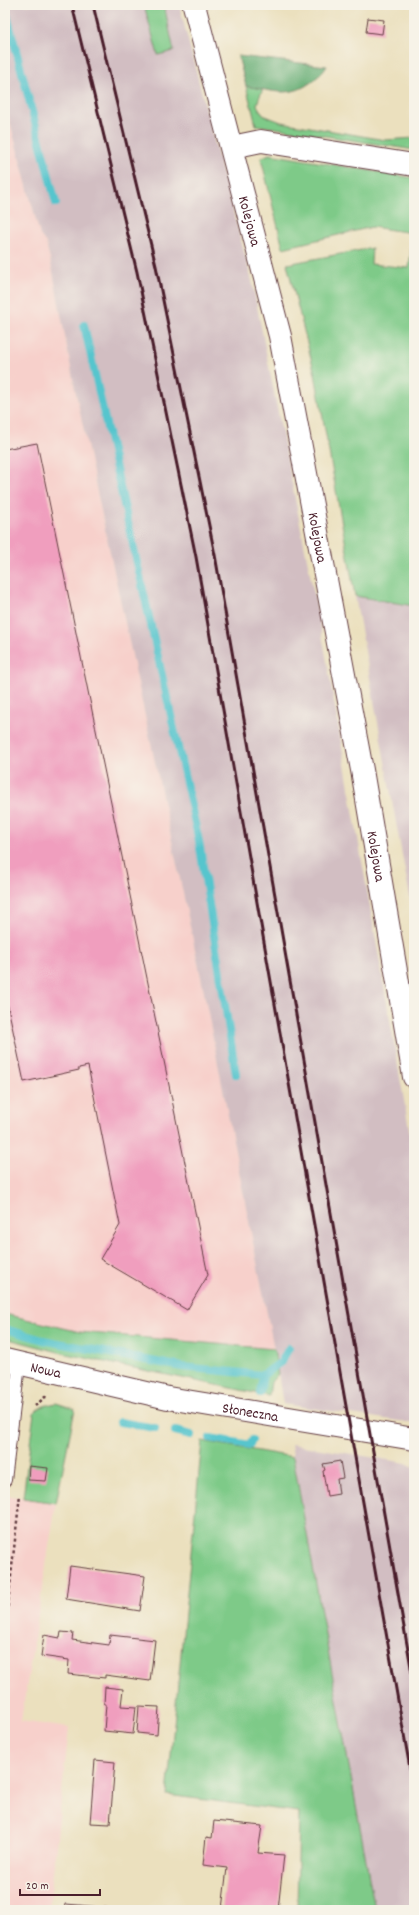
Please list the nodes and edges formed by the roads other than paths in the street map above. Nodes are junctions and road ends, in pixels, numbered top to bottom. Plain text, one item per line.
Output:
1 (194, 5) edge
2 (232, 147) junction
3 (414, 166) edge
4 (414, 1076) edge
5 (12, 1362) edge
6 (87, 1381) joint
7 (414, 1440) edge
8 (5, 1480) edge

1 - 2 street, Kolejowa
2 - 3 street
2 - 4 street, Kolejowa
5 - 6 street, Nowa
5 - 8 lane
6 - 7 street, Słoneczna

